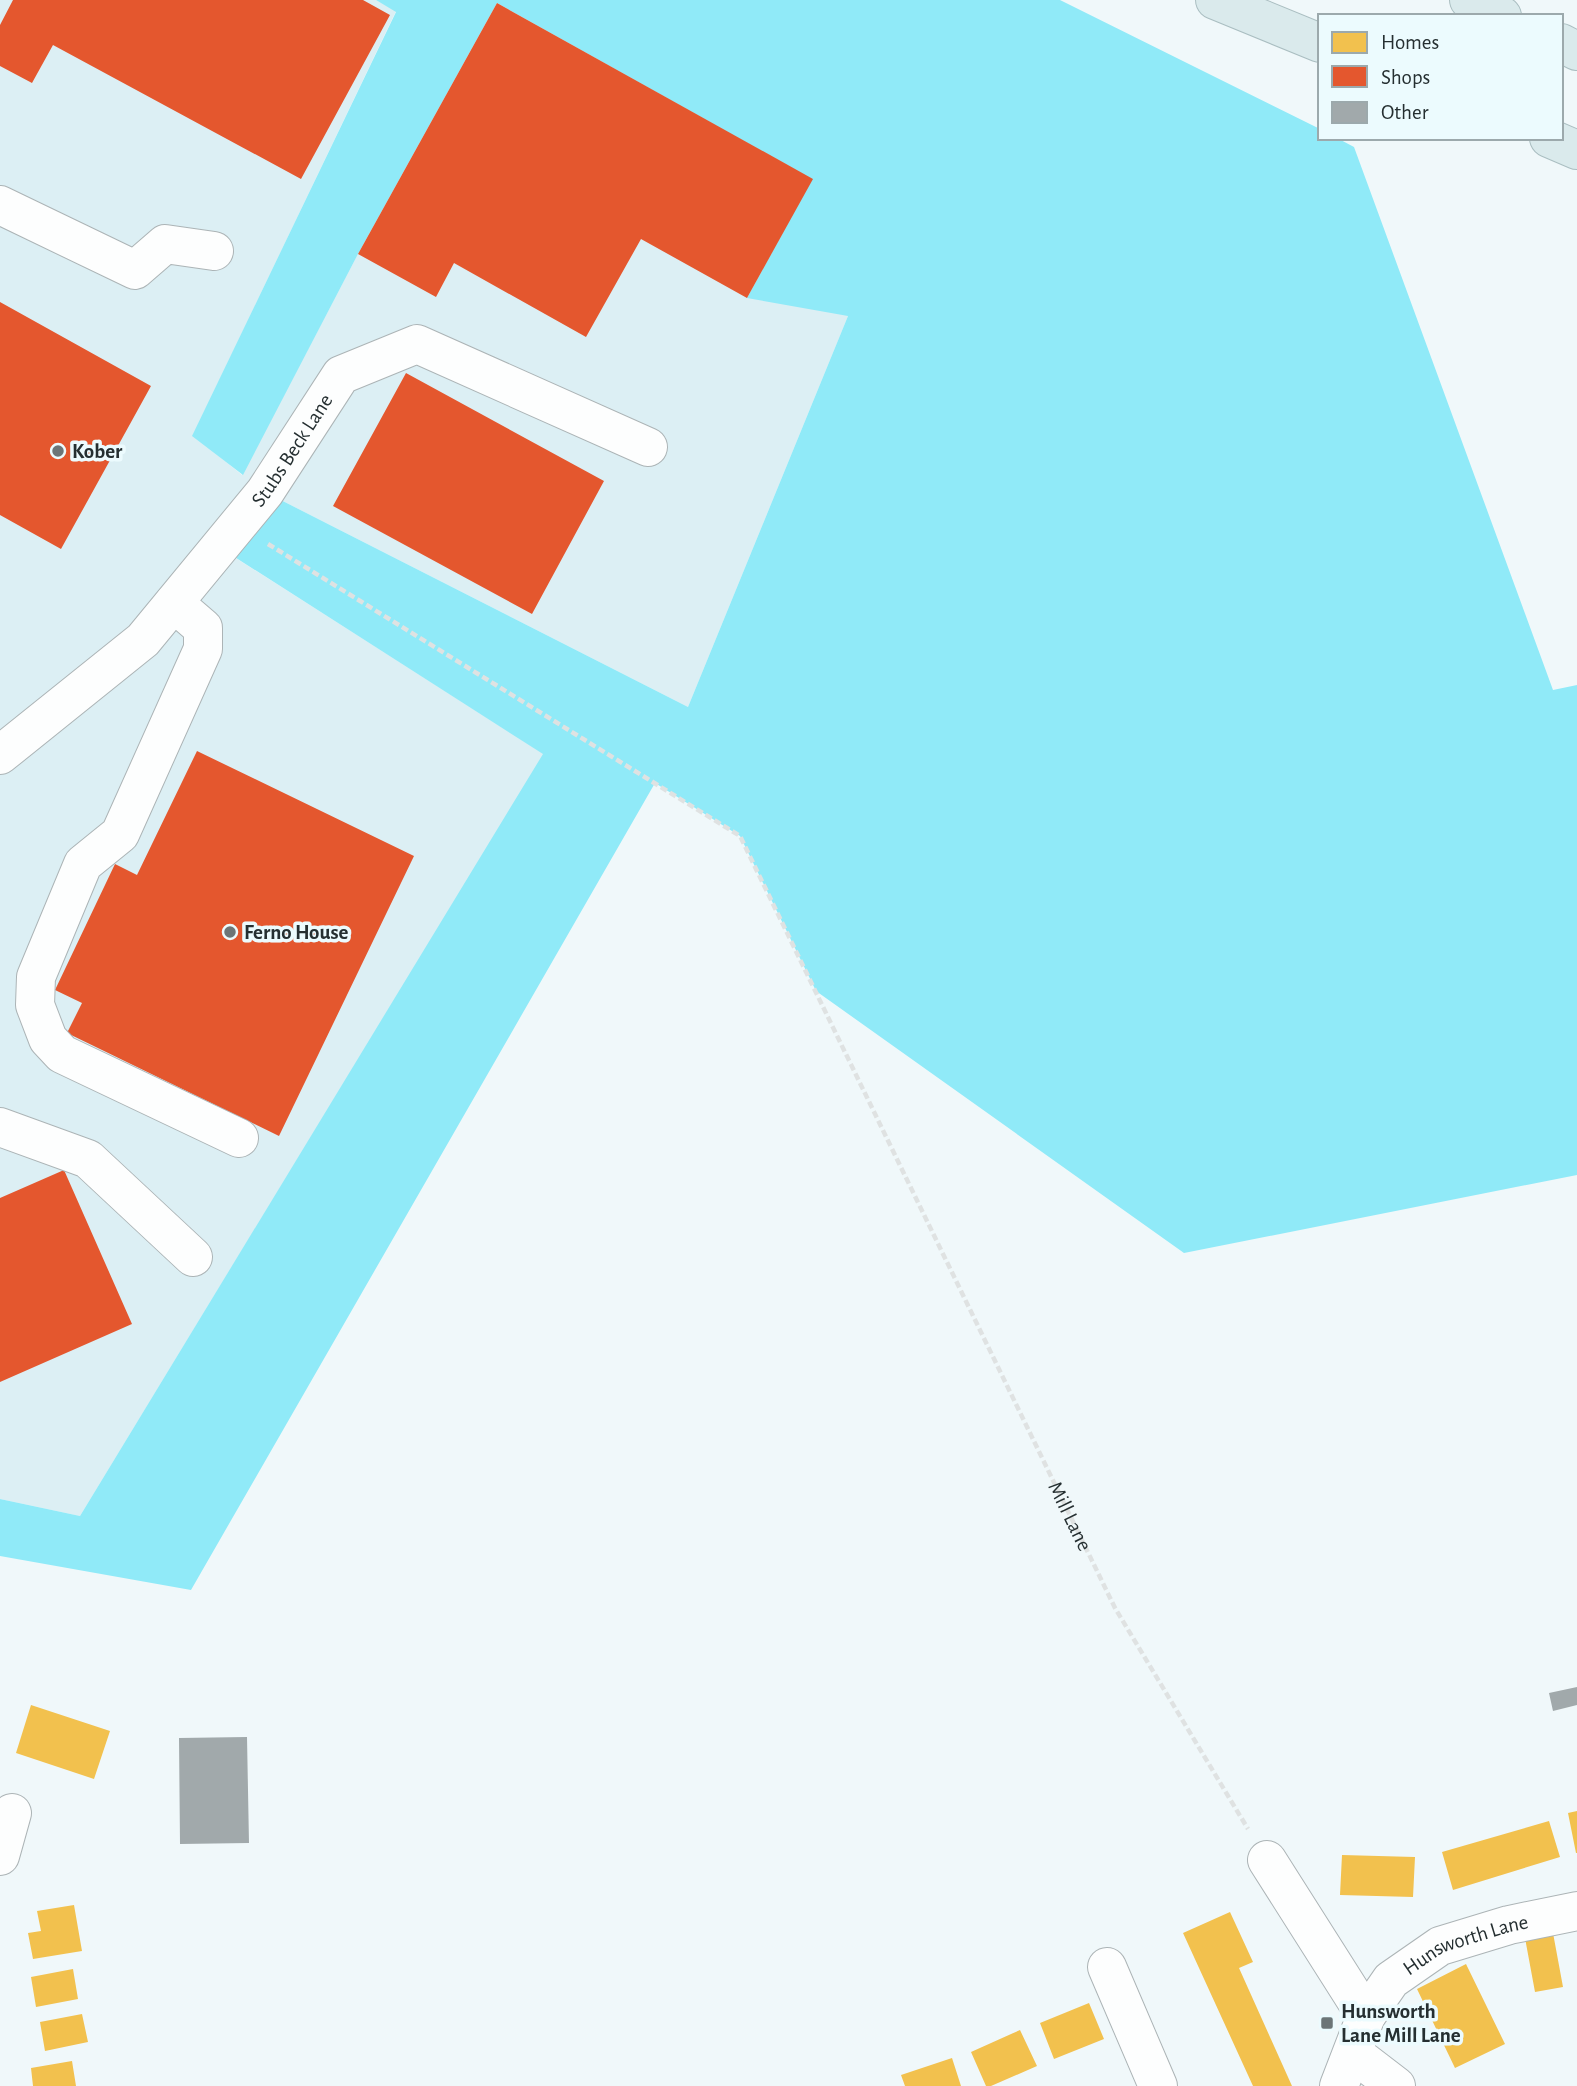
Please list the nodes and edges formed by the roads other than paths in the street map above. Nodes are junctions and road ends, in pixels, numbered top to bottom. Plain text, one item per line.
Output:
1 (1215, 0) edge
2 (1469, 0) edge
3 (1498, 14) edge
4 (1318, 42) edge
5 (1554, 140) edge
6 (1577, 150) edge
7 (0, 205) edge
8 (214, 251) dead end
9 (648, 447) dead end
10 (174, 603) junction
11 (0, 755) edge
12 (0, 1127) edge
13 (239, 1138) dead end
14 (193, 1257) dead end
15 (12, 1813) dead end
16 (0, 1856) edge
17 (1267, 1860) road end
18 (1577, 1911) edge
19 (1107, 1966) dead end
20 (1366, 2016) junction
21 (1346, 2070) edge
22 (1151, 2083) edge
23 (1396, 2086) edge

1 - 4 highway
2 - 3 highway
5 - 6 highway
7 - 8 street
9 - 10 street, Stubs Beck Lane
10 - 11 street, Stubs Beck Lane
10 - 13 street
12 - 14 street
15 - 16 street
17 - 20 street
18 - 20 street, Hunsworth Lane
19 - 22 street
20 - 21 street, Hunsworth Lane
21 - 23 street

